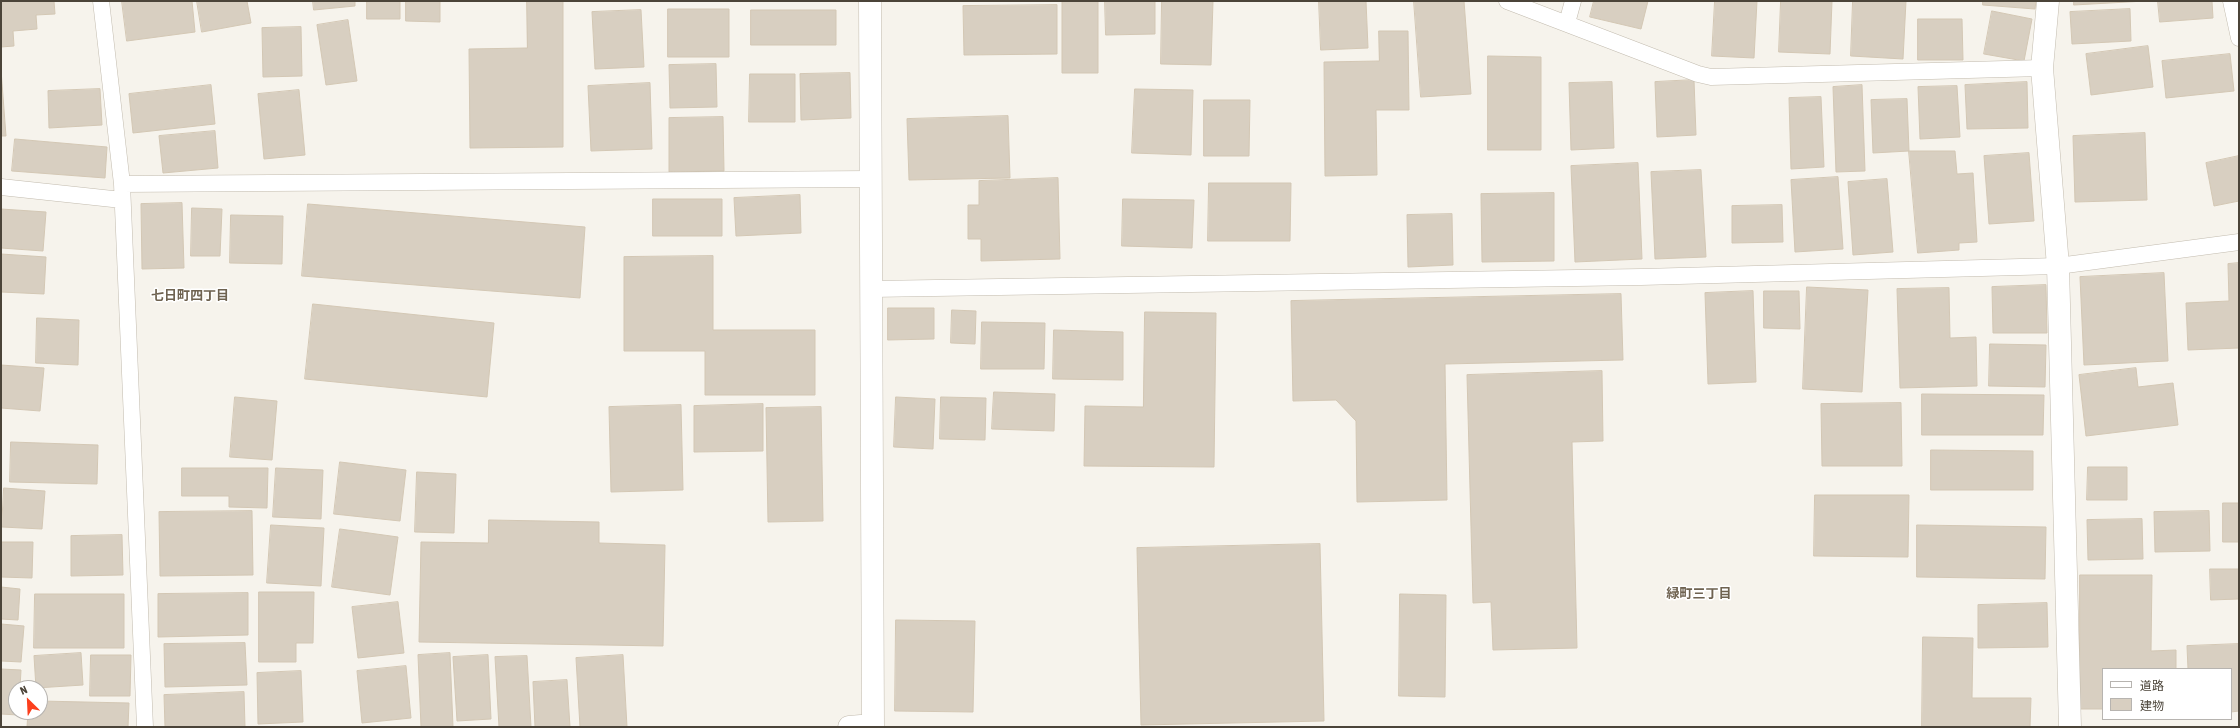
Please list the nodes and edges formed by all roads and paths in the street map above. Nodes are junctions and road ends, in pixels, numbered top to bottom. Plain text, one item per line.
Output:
1 (101, 1) edge
2 (870, 1) edge
3 (1507, 1) edge
4 (1573, 1) edge
5 (2048, 1) edge
6 (2231, 1) edge
7 (1567, 23) junction
8 (2239, 38) edge
9 (2042, 68) junction
10 (870, 179) junction
11 (122, 184) junction
12 (1, 187) edge
13 (122, 200) junction
14 (2239, 242) edge
15 (2058, 266) junction
16 (871, 288) junction
17 (873, 726) edge
18 (145, 727) edge
19 (849, 727) edge
20 (2070, 727) edge

1 - 11 lane
2 - 10 street
3 - 7 lane
4 - 7 lane
5 - 9 street
6 - 8 lane
7 - 9 lane
9 - 15 street
10 - 11 lane
10 - 16 street
11 - 13 lane
12 - 13 lane
13 - 18 lane
14 - 15 lane
15 - 16 lane
15 - 20 street
16 - 17 street
17 - 19 street

